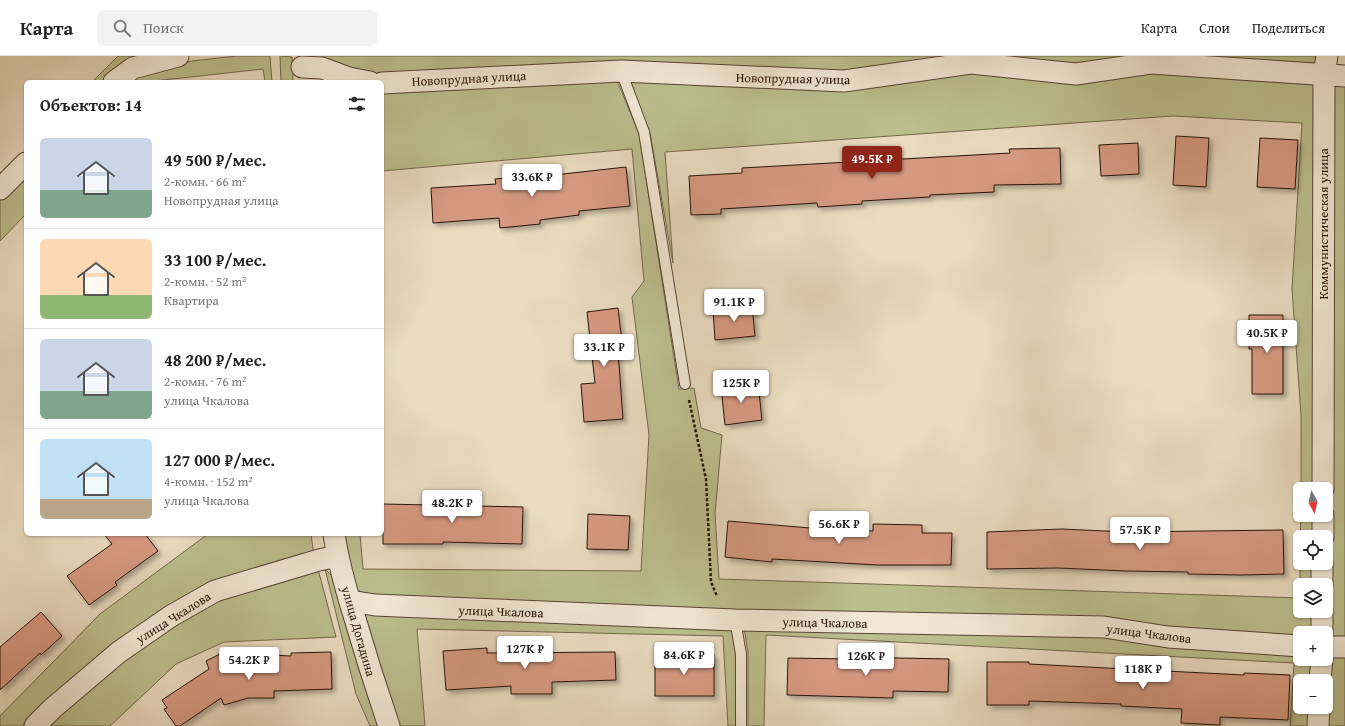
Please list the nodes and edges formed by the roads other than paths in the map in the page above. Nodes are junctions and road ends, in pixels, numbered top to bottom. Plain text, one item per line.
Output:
1 (178, 56) edge
2 (1326, 65) edge
3 (302, 68) edge
4 (620, 71) junction
5 (1345, 76) edge
6 (117, 80) edge
7 (360, 80) edge
8 (384, 83) edge
9 (24, 165) edge
10 (0, 189) edge
11 (685, 384) road end
12 (1323, 482) edge
13 (334, 536) edge
14 (337, 556) junction
15 (350, 601) junction
16 (735, 620) junction
17 (1293, 646) edge
18 (1333, 647) edge
19 (1345, 647) edge
20 (1319, 714) edge
21 (35, 726) edge
22 (389, 726) edge
23 (741, 726) edge
24 (1318, 726) edge

1 - 6 street
2 - 4 street, Новопрудная улица
2 - 5 street, Новопрудная улица
2 - 12 street, Коммунистическая улица
3 - 7 street
4 - 8 street, Новопрудная улица
4 - 11 lane
9 - 10 street
13 - 14 street, улица Догадина
14 - 15 street, улица Догадина
14 - 21 street, улица Чкалова
15 - 16 street, улица Чкалова
15 - 22 street, улица Догадина
16 - 17 street, улица Чкалова
16 - 23 lane
18 - 19 street
20 - 24 street

